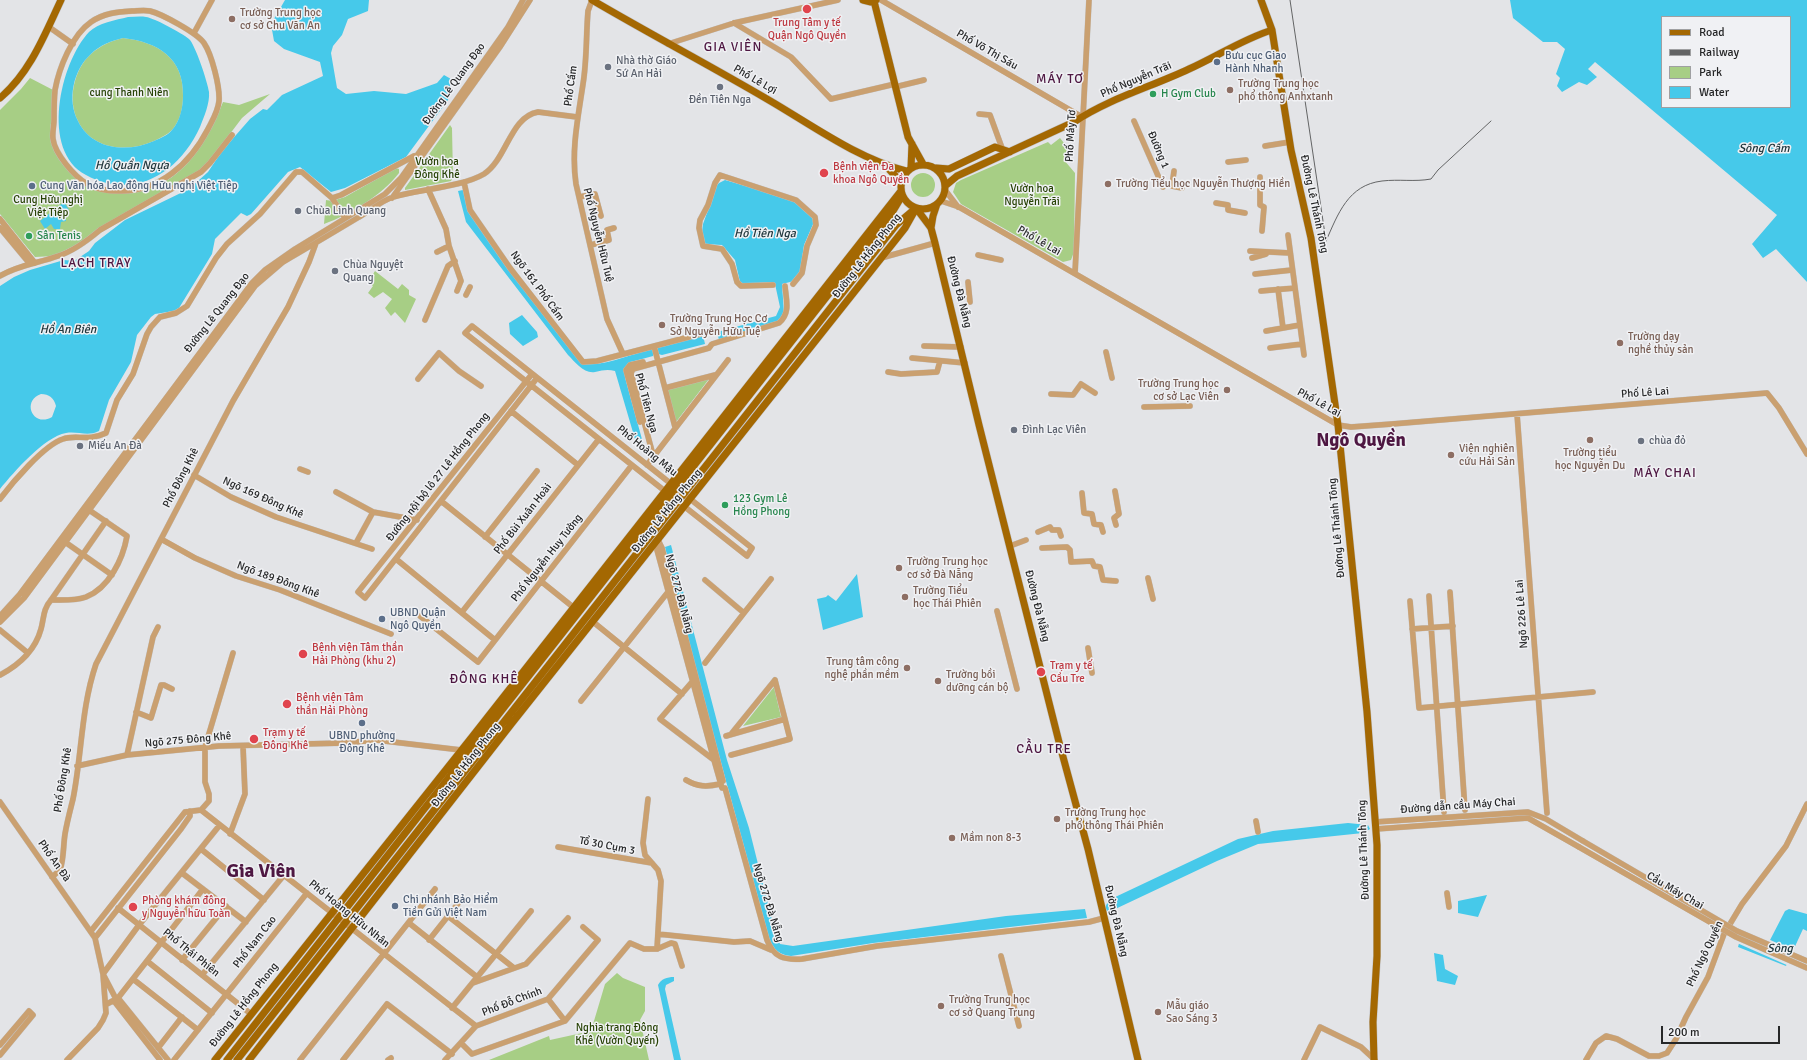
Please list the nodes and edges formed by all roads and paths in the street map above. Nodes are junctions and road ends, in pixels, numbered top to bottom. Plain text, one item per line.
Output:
1 (61, 0) edge
2 (212, 0) edge
3 (523, 0) edge
4 (530, 0) edge
5 (592, 0) edge
6 (838, 0) edge
7 (863, 0) edge
8 (877, 0) edge
9 (1089, 0) edge
10 (1261, 0) edge
11 (734, 23) junction
12 (48, 27) junction
13 (1272, 30) junction
14 (194, 33) junction
15 (73, 44) junction
16 (668, 44) junction
17 (924, 80) dead end
18 (895, 86) junction
19 (0, 98) edge
20 (979, 114) dead end
21 (577, 117) junction
22 (1082, 117) junction
23 (1134, 121) dead end
24 (232, 135) dead end
25 (1290, 142) junction
26 (912, 144) junction
27 (1265, 146) dead end
28 (1002, 148) junction
29 (425, 151) junction
30 (1010, 152) junction
31 (416, 155) junction
32 (1246, 160) dead end
33 (1228, 162) dead end
34 (923, 164) junction
35 (886, 166) junction
36 (935, 168) junction
37 (909, 170) junction
38 (1174, 171) dead end
39 (1260, 177) dead end
40 (464, 182) junction
41 (901, 182) junction
42 (1163, 187) dead end
43 (945, 188) junction
44 (1182, 188) dead end
45 (428, 189) junction
46 (385, 194) junction
47 (902, 194) junction
48 (579, 197) junction
49 (332, 198) junction
50 (392, 198) junction
51 (939, 202) junction
52 (1216, 203) dead end
53 (959, 207) junction
54 (916, 208) junction
55 (1245, 214) dead end
56 (601, 216) dead end
57 (890, 216) junction
58 (345, 218) junction
59 (0, 219) edge
60 (898, 223) junction
61 (0, 228) edge
62 (614, 228) dead end
63 (931, 228) junction
64 (1262, 231) dead end
65 (7, 232) junction
66 (1288, 234) dead end
67 (313, 237) junction
68 (935, 242) junction
69 (316, 243) junction
70 (591, 245) junction
71 (449, 246) junction
72 (1250, 251) dead end
73 (437, 252) dead end
74 (298, 253) junction
75 (1270, 253) junction
76 (1290, 253) junction
77 (978, 256) dead end
78 (880, 258) junction
79 (1252, 258) dead end
80 (1001, 260) dead end
81 (455, 261) junction
82 (309, 262) junction
83 (32, 263) junction
84 (1292, 270) junction
85 (1075, 273) junction
86 (1255, 274) dead end
87 (0, 276) edge
88 (968, 282) dead end
89 (793, 284) dead end
90 (773, 285) dead end
91 (785, 286) dead end
92 (470, 287) dead end
93 (1295, 288) junction
94 (828, 289) junction
95 (1278, 289) junction
96 (1261, 291) dead end
97 (457, 292) dead end
98 (466, 295) dead end
99 (842, 300) junction
100 (970, 302) dead end
101 (425, 320) dead end
102 (1300, 325) junction
103 (1283, 328) junction
104 (1266, 331) dead end
105 (708, 332) dead end
106 (1302, 344) junction
107 (654, 346) junction
108 (924, 346) dead end
109 (961, 346) junction
110 (1270, 348) dead end
111 (1106, 352) dead end
112 (505, 353) junction
113 (623, 354) junction
114 (1304, 355) dead end
115 (912, 358) dead end
116 (657, 360) junction
117 (728, 360) dead end
118 (500, 361) junction
119 (940, 361) junction
120 (965, 363) junction
121 (888, 372) dead end
122 (532, 374) junction
123 (716, 375) junction
124 (537, 378) junction
125 (1112, 378) dead end
126 (418, 379) dead end
127 (526, 381) junction
128 (531, 385) junction
129 (481, 386) dead end
130 (665, 388) junction
131 (766, 390) junction
132 (1095, 393) dead end
133 (1050, 394) dead end
134 (772, 395) junction
135 (1190, 406) dead end
136 (1144, 407) dead end
137 (511, 411) junction
138 (1517, 414) junction
139 (1338, 425) junction
140 (675, 427) junction
141 (599, 439) junction
142 (621, 443) junction
143 (615, 452) junction
144 (1807, 454) edge
145 (652, 457) junction
146 (578, 465) junction
147 (632, 465) junction
148 (647, 465) junction
149 (300, 469) dead end
150 (537, 471) dead end
151 (308, 472) dead end
152 (194, 475) junction
153 (670, 483) junction
154 (677, 489) junction
155 (664, 491) junction
156 (1115, 491) dead end
157 (336, 492) dead end
158 (1082, 493) dead end
159 (683, 494) junction
160 (0, 499) edge
161 (674, 499) junction
162 (690, 499) junction
163 (441, 501) junction
164 (684, 507) junction
165 (89, 510) junction
166 (373, 512) junction
167 (417, 520) junction
168 (106, 521) junction
169 (1116, 525) dead end
170 (1038, 532) dead end
171 (1103, 532) dead end
172 (1061, 536) dead end
173 (485, 537) junction
174 (161, 539) junction
175 (1026, 540) dead end
176 (65, 542) junction
177 (659, 542) junction
178 (356, 543) junction
179 (1010, 546) junction
180 (1042, 548) dead end
181 (372, 549) dead end
182 (83, 554) junction
183 (507, 555) junction
184 (396, 559) junction
185 (378, 569) junction
186 (384, 574) junction
187 (112, 575) junction
188 (1148, 578) dead end
189 (771, 579) dead end
190 (705, 580) dead end
191 (541, 582) junction
192 (1116, 582) dead end
193 (668, 592) junction
194 (1450, 592) dead end
195 (1429, 596) dead end
196 (1153, 599) dead end
197 (51, 600) junction
198 (1410, 600) dead end
199 (573, 607) junction
200 (997, 611) dead end
201 (462, 612) junction
202 (744, 613) junction
203 (0, 616) edge
204 (420, 616) dead end
205 (592, 621) junction
206 (0, 622) edge
207 (1452, 626) junction
208 (158, 627) dead end
209 (1431, 627) junction
210 (1412, 629) junction
211 (0, 630) edge
212 (391, 634) dead end
213 (495, 640) junction
214 (625, 647) junction
215 (1088, 648) dead end
216 (28, 653) junction
217 (233, 653) dead end
218 (705, 663) dead end
219 (1092, 673) dead end
220 (0, 675) edge
221 (692, 682) junction
222 (172, 688) dead end
223 (1017, 689) dead end
224 (1592, 692) dead end
225 (682, 694) junction
226 (1538, 698) junction
227 (581, 701) dead end
228 (1458, 706) junction
229 (1437, 707) junction
230 (136, 712) junction
231 (785, 719) junction
232 (732, 734) junction
233 (726, 736) dead end
234 (243, 746) junction
235 (205, 747) junction
236 (461, 750) junction
237 (127, 755) junction
238 (467, 755) junction
239 (731, 755) dead end
240 (714, 760) junction
241 (77, 766) junction
242 (686, 780) dead end
243 (720, 784) junction
244 (725, 788) junction
245 (648, 799) dead end
246 (0, 802) edge
247 (1807, 804) edge
248 (201, 810) junction
249 (1465, 810) dead end
250 (190, 811) junction
251 (1444, 812) dead end
252 (1547, 813) dead end
253 (1256, 822) dead end
254 (219, 826) junction
255 (1375, 826) junction
256 (1258, 832) dead end
257 (230, 834) junction
258 (1581, 844) junction
259 (558, 847) dead end
260 (201, 849) junction
261 (652, 863) junction
262 (182, 873) junction
263 (284, 875) junction
264 (52, 877) junction
265 (203, 889) junction
266 (435, 889) dead end
267 (307, 893) junction
268 (1447, 893) dead end
269 (264, 900) junction
270 (460, 902) dead end
271 (226, 906) junction
272 (1449, 907) dead end
273 (118, 908) junction
274 (531, 911) dead end
275 (331, 913) junction
276 (448, 916) junction
277 (338, 918) junction
278 (568, 918) dead end
279 (1104, 918) junction
280 (246, 922) junction
281 (344, 923) junction
282 (409, 923) junction
283 (139, 925) junction
284 (583, 927) dead end
285 (351, 928) junction
286 (91, 931) junction
287 (658, 934) junction
288 (680, 937) junction
289 (95, 938) junction
290 (429, 940) junction
291 (767, 940) junction
292 (161, 943) junction
293 (671, 943) junction
294 (759, 945) junction
295 (657, 949) junction
296 (771, 950) junction
297 (384, 955) junction
298 (497, 955) junction
299 (1001, 956) dead end
300 (182, 960) junction
301 (147, 961) junction
302 (1807, 961) edge
303 (682, 966) dead end
304 (514, 968) junction
305 (1807, 968) edge
306 (103, 974) junction
307 (202, 976) junction
308 (477, 977) junction
309 (133, 978) junction
310 (473, 983) junction
311 (226, 995) junction
312 (116, 999) junction
313 (548, 999) junction
314 (107, 1004) junction
315 (452, 1008) junction
316 (212, 1013) junction
317 (251, 1014) junction
318 (182, 1017) junction
319 (565, 1021) junction
320 (476, 1026) junction
321 (1019, 1026) dead end
322 (198, 1030) junction
323 (461, 1043) junction
324 (0, 1045) edge
325 (159, 1053) edge
326 (452, 1054) junction
327 (0, 1055) edge
328 (67, 1060) edge
329 (168, 1060) edge
330 (174, 1060) edge
331 (215, 1060) edge
332 (227, 1060) edge
333 (237, 1060) edge
334 (249, 1060) edge
335 (300, 1060) edge
336 (342, 1060) edge
337 (445, 1060) edge
338 (1138, 1060) edge
339 (1304, 1060) edge
340 (1374, 1060) edge
341 (1586, 1060) edge

1 - 12 main road
2 - 14 street
3 - 31 street, Đường Lê Quang Đạo
4 - 29 street, Đường Lê Quang Đạo
5 - 16 main road, Phố Lê Lợi
5 - 21 street, Phố Cấm
6 - 11 street
7 - 8 main road
8 - 18 main road
8 - 22 street, Phố Võ Thị Sáu
9 - 22 street, Phố Máy Tơ
10 - 13 main road, Đường Lê Thánh Tông
11 - 16 street
11 - 18 street
12 - 15 street
12 - 19 main road
13 - 22 main road, Phố Nguyễn Trãi
13 - 25 main road, Đường Lê Thánh Tông
14 - 15 street
14 - 15 street
16 - 35 main road, Phố Lê Lợi
17 - 18 street
18 - 26 main road
20 - 28 street
21 - 40 street, Phố Cấm
21 - 48 street, Phố Nguyễn Hữu Tuệ
22 - 30 main road, Phố Nguyễn Trãi
22 - 85 street, Phố Máy Tơ
23 - 42 street, Đường 1
24 - 83 street
25 - 27 street
25 - 139 main road, Đường Lê Thánh Tông
26 - 34 main road
26 - 37 main road
28 - 30 main road
28 - 36 main road
29 - 31 street
29 - 50 street, Đường Lê Quang Đạo
30 - 43 main road, Phố Nguyễn Trãi
31 - 46 street, Đường Lê Quang Đạo
31 - 49 street
32 - 33 street
34 - 36 main road
34 - 37 main road
35 - 37 main road, Phố Lê Lợi
35 - 41 main road, Phố Lê Lợi
36 - 43 main road
37 - 41 main road
38 - 44 street
39 - 64 street
40 - 45 street, Phố Cấm
40 - 113 street, Ngõ 161 Phố Cấm
41 - 47 main road
43 - 51 main road
43 - 53 street, Phố Lê Lai
45 - 50 street
45 - 71 street
46 - 50 street
46 - 58 street, Đường Lê Quang Đạo
47 - 54 main road
47 - 57 main road, Đường Lê Hồng Phong
47 - 94 main road, Đường Lê Hồng Phong
48 - 56 street
48 - 70 street, Phố Nguyễn Hữu Tuệ
49 - 58 street
49 - 160 street
50 - 69 street
51 - 53 street, Phố Lê Lai
51 - 54 main road
51 - 63 main road, Đường Đà Nẵng
52 - 55 street
53 - 85 street, Phố Lê Lai
54 - 60 main road, Đường Lê Hồng Phong
54 - 63 main road, Đường Đà Nẵng
54 - 78 main road, Đường Lê Hồng Phong
57 - 60 main road
57 - 94 main road, Đường Lê Hồng Phong
58 - 67 street, Đường Lê Quang Đạo
59 - 65 street
60 - 99 main road, Đường Lê Hồng Phong
61 - 65 street
62 - 70 street
63 - 68 main road, Đường Đà Nẵng
65 - 83 street
66 - 76 street
67 - 69 street
67 - 203 street, Đường Lê Quang Đạo
68 - 78 street
68 - 109 main road, Đường Đà Nẵng
69 - 74 street, Đường Lê Quang Đạo
69 - 82 street, Phố Đông Khê
70 - 113 street, Phố Nguyễn Hữu Tuệ
71 - 73 street
71 - 81 street
72 - 75 street
74 - 82 street
74 - 165 street, Đường Lê Quang Đạo
75 - 76 street
75 - 79 street
76 - 84 street
77 - 80 street
78 - 99 main road, Đường Lê Hồng Phong
81 - 97 street
81 - 101 street
82 - 152 street, Phố Đông Khê
83 - 87 street
84 - 86 street
84 - 93 street
85 - 139 street, Phố Lê Lai
88 - 100 street
89 - 90 street
91 - 116 street, Phố Tiên Nga
92 - 98 street
93 - 95 street
93 - 102 street
94 - 153 main road, Đường Lê Hồng Phong
94 - 154 main road, Đường Lê Hồng Phong
95 - 96 street
95 - 103 street
99 - 131 main road, Đường Lê Hồng Phong
99 - 134 main road, Đường Lê Hồng Phong
102 - 103 street
102 - 106 street
103 - 104 street
105 - 107 street
106 - 110 street
106 - 114 street
107 - 113 street
107 - 116 street
108 - 109 street
109 - 120 main road, Đường Đà Nẵng
111 - 125 street
112 - 118 street
112 - 118 street, Phố Hoàng Mậu
112 - 122 street, Phố Hoàng Mậu
115 - 119 street
116 - 130 street
116 - 145 street, Phố Tiên Nga
117 - 123 street
118 - 127 street, Phố Hoàng Mậu
119 - 120 street
119 - 121 street
120 - 179 main road, Đường Đà Nẵng
122 - 124 street, Phố Hoàng Mậu
122 - 127 street, Đường nội bộ lô 27 Lê Hồng Phong
123 - 130 street
123 - 140 street
124 - 128 street
124 - 142 street, Phố Hoàng Mậu
126 - 129 street
127 - 128 street, Phố Hoàng Mậu
127 - 167 street, Đường nội bộ lô 27 Lê Hồng Phong
128 - 137 street
128 - 141 street, Phố Hoàng Mậu
130 - 140 street
131 - 134 main road
131 - 159 main road, Đường Lê Hồng Phong
132 - 133 street
134 - 162 main road, Đường Lê Hồng Phong
135 - 136 street
137 - 146 street
137 - 163 street
138 - 139 street, Phố Lê Lai
138 - 144 street, Phố Lê Lai
138 - 226 street, Ngõ 226 Lê Lai
139 - 255 main road, Đường Lê Thánh Tông
140 - 145 street
141 - 143 street, Phố Hoàng Mậu
141 - 146 street, Phố Bùi Xuân Hoài
142 - 143 street
142 - 148 street, Phố Hoàng Mậu
143 - 147 street, Phố Hoàng Mậu
145 - 148 street
146 - 183 street, Phố Bùi Xuân Hoài
147 - 155 street, Phố Hoàng Mậu
147 - 191 street, Phố Nguyễn Huy Tưởng
148 - 153 street, Phố Hoàng Mậu
149 - 151 street
150 - 173 street
152 - 174 street, Phố Đông Khê
152 - 178 street, Ngõ 169 Đông Khê
153 - 154 street, Phố Hoàng Mậu
153 - 155 main road, Đường Lê Hồng Phong
154 - 159 street, Phố Hoàng Mậu
154 - 161 main road, Đường Lê Hồng Phong
155 - 161 street, Phố Hoàng Mậu
155 - 199 main road, Đường Lê Hồng Phong
156 - 169 street
157 - 166 street
158 - 171 street
159 - 161 main road, Đường Lê Hồng Phong
159 - 162 street, Phố Hoàng Mậu
161 - 164 street, Phố Hoàng Mậu
161 - 238 main road, Đường Lê Hồng Phong
161 - 281 main road, Đường Lê Hồng Phong
162 - 164 main road, Đường Lê Hồng Phong
162 - 164 street, Phố Hoàng Mậu
163 - 173 street
163 - 184 street
164 - 177 main road, Đường Lê Hồng Phong
165 - 168 street
165 - 176 street, Đường Lê Quang Đạo
166 - 167 street
166 - 178 street
167 - 185 street, Đường nội bộ lô 27 Lê Hồng Phong
168 - 182 street
168 - 187 street
170 - 172 street
173 - 183 street
174 - 212 street, Ngõ 189 Đông Khê
174 - 241 street, Phố Đông Khê
175 - 179 street
176 - 182 street
176 - 206 street, Đường Lê Quang Đạo
177 - 193 street, Ngõ 272 Đà Nẵng
177 - 205 main road, Đường Lê Hồng Phong
177 - 244 street, Ngõ 272 Đà Nẵng
178 - 181 street, Ngõ 169 Đông Khê
179 - 279 main road, Đường Đà Nẵng
180 - 192 street
182 - 187 street
182 - 197 street
183 - 191 street
183 - 201 street, Phố Bùi Xuân Hoài
184 - 186 street
184 - 201 street
185 - 186 street
185 - 186 street, Đường nội bộ lô 27 Lê Hồng Phong
187 - 197 street
188 - 196 street
189 - 202 street
190 - 202 street
191 - 199 street
191 - 213 street, Phố Nguyễn Huy Tưởng
193 - 214 street
193 - 221 street, Ngõ 272 Đà Nẵng
194 - 207 street
195 - 209 street
197 - 216 street
198 - 210 street
199 - 236 main road, Đường Lê Hồng Phong
200 - 223 street
201 - 213 street
202 - 218 street
204 - 213 street, Phố Nguyễn Huy Tưởng
205 - 214 street
205 - 285 main road, Đường Lê Hồng Phong
207 - 209 street
207 - 228 street
208 - 230 street
209 - 210 street
209 - 229 street
210 - 229 street
211 - 216 street
214 - 225 street
214 - 227 street
215 - 219 street
216 - 220 street
217 - 235 street
221 - 225 street
221 - 240 street, Ngõ 272 Đà Nẵng
222 - 230 street
224 - 226 street
225 - 240 street
226 - 228 street
226 - 252 street, Ngõ 226 Lê Lai
228 - 229 street
228 - 249 street
229 - 251 street
230 - 237 street
231 - 232 street
231 - 232 street
231 - 239 street
232 - 233 street
234 - 235 street, Ngõ 275 Đông Khê
234 - 236 street, Ngõ 275 Đông Khê
234 - 257 street
235 - 237 street, Ngõ 275 Đông Khê
235 - 248 street
236 - 238 street
236 - 275 main road, Đường Lê Hồng Phong
237 - 241 street, Ngõ 275 Đông Khê
238 - 277 main road, Đường Lê Hồng Phong
240 - 243 street, Ngõ 272 Đà Nẵng
241 - 264 street, Phố Đông Khê
242 - 243 street
243 - 244 street
244 - 291 street, Ngõ 272 Đà Nẵng
245 - 261 street
246 - 264 street, Phố An Đà
247 - 341 street, Phố Ngô Quyền
248 - 250 street
248 - 254 street, Phố Hoàng Hữu Nhân
250 - 273 street
250 - 286 street
253 - 256 street
254 - 257 street, Phố Hoàng Hữu Nhân
254 - 260 street
255 - 258 street, Đường dẫn cầu Máy Chai
255 - 340 main road, Đường Lê Thánh Tông
257 - 263 street, Phố Hoàng Hữu Nhân
258 - 302 street, Cầu Máy Chai, bridge
258 - 305 street, Cầu Máy Chai, bridge
259 - 261 street, Tổ 30 Cụm 3
260 - 262 street
260 - 269 street
261 - 287 street
262 - 265 street
262 - 283 street
263 - 267 street, Phố Hoàng Hữu Nhân
263 - 269 street
264 - 286 street, Phố An Đà
265 - 271 street
265 - 292 street
266 - 282 street
267 - 275 street, Phố Hoàng Hữu Nhân
267 - 311 street, Phố Nam Cao
268 - 272 street
269 - 280 street
270 - 276 street
271 - 280 street
271 - 300 street
273 - 283 street, Phố Thái Phiên
273 - 289 street
274 - 298 street
275 - 277 street, Phố Hoàng Hữu Nhân
275 - 317 main road, Đường Lê Hồng Phong
276 - 290 street
276 - 298 street
277 - 281 street, Phố Hoàng Hữu Nhân
277 - 332 main road, Đường Lê Hồng Phong
278 - 304 street
279 - 296 street, Ngõ 272 Đà Nẵng
279 - 338 main road, Đường Đà Nẵng
280 - 307 street
281 - 285 street, Phố Hoàng Hữu Nhân
281 - 333 main road, Đường Lê Hồng Phong
282 - 290 street
282 - 297 street
283 - 292 street, Phố Thái Phiên
283 - 306 street
284 - 313 street, Phố Đỗ Chính
285 - 297 street, Phố Hoàng Hữu Nhân
285 - 334 main road, Đường Lê Hồng Phong
286 - 289 street, Phố An Đà
287 - 288 street
287 - 295 street
288 - 293 street
288 - 294 street
289 - 306 street
290 - 308 street
291 - 294 street
291 - 296 street, Ngõ 272 Đà Nẵng
292 - 300 street, Phố Thái Phiên
292 - 301 street
293 - 295 street
293 - 303 street
294 - 296 street
295 - 319 street
297 - 315 street, Phố Hoàng Hữu Nhân
297 - 335 street
298 - 304 street
298 - 308 street
299 - 321 street
300 - 307 street, Phố Thái Phiên
301 - 309 street
301 - 316 street
304 - 310 street
306 - 312 street
306 - 314 street
307 - 311 street, Phố Thái Phiên
308 - 310 street
309 - 312 street
309 - 318 street
310 - 315 street
311 - 316 street, Phố Nam Cao
311 - 317 street, Phố Thái Phiên
312 - 314 street
312 - 325 street
313 - 319 street
313 - 320 street, Phố Đỗ Chính
314 - 328 street
315 - 320 street, Phố Hoàng Hữu Nhân
316 - 322 street, Phố Nam Cao
317 - 331 main road, Đường Lê Hồng Phong
318 - 322 street
318 - 325 street
319 - 323 street
320 - 323 street, Phố Đỗ Chính
322 - 330 street, Phố Nam Cao
323 - 326 street, Phố Đỗ Chính
324 - 327 street
325 - 329 street
326 - 336 street
326 - 337 street, Phố Đỗ Chính
339 - 340 street

